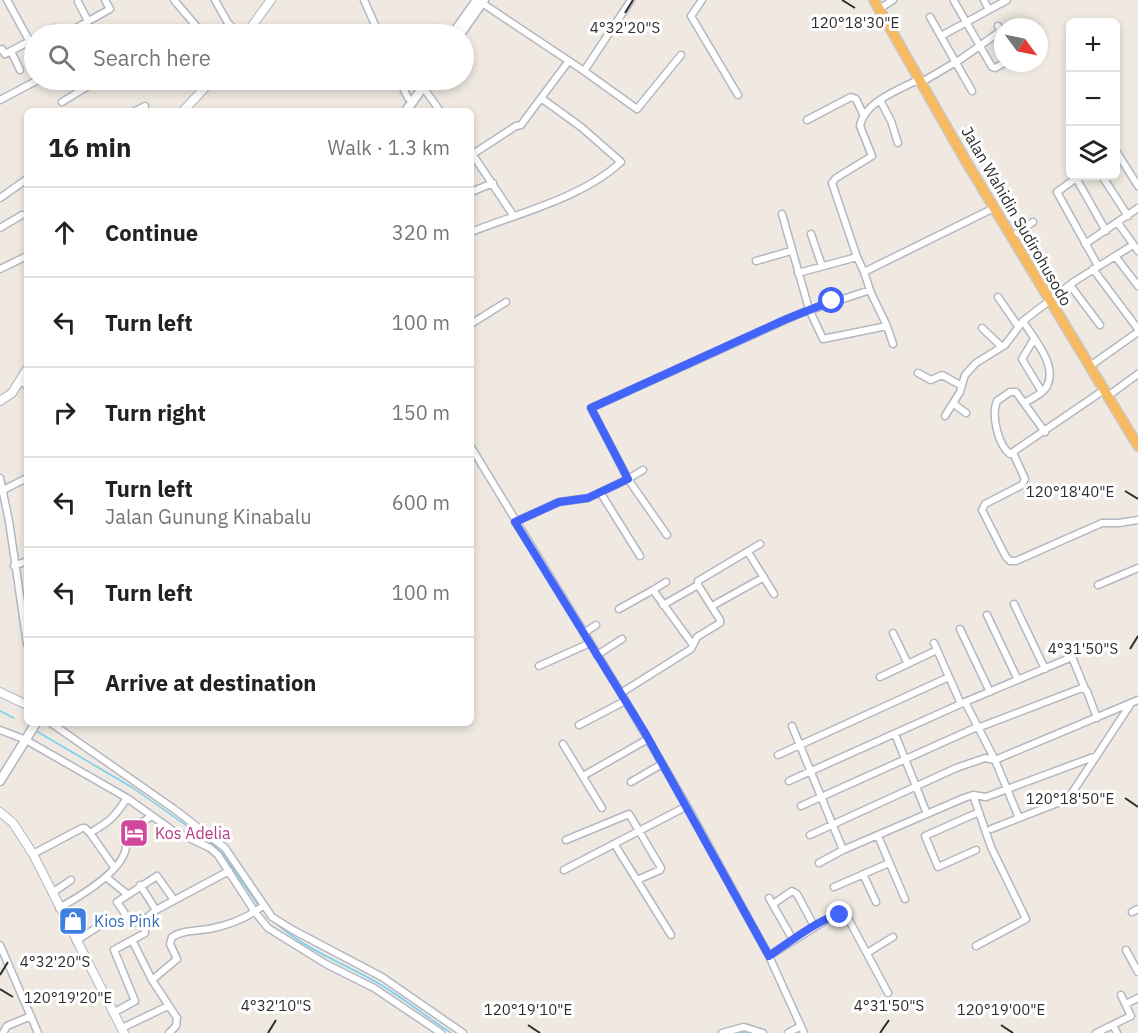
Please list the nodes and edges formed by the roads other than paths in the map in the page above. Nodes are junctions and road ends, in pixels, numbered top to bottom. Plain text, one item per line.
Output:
1 (6, 0) edge
2 (105, 0) edge
3 (174, 0) edge
4 (215, 0) edge
5 (271, 0) edge
6 (364, 0) edge
7 (631, 0) edge
8 (702, 0) edge
9 (893, 0) edge
10 (984, 0) edge
11 (1007, 0) edge
12 (481, 1) edge
13 (954, 1) edge
14 (78, 2) dead end
15 (876, 4) edge
16 (990, 10) junction
17 (930, 17) dead end
18 (88, 21) junction
19 (967, 22) junction
20 (83, 24) edge
21 (194, 24) edge
22 (229, 24) edge
23 (253, 24) edge
24 (375, 24) edge
25 (461, 24) edge
26 (466, 24) edge
27 (24, 28) edge
28 (941, 36) junction
29 (994, 36) edge
30 (24, 45) edge
31 (979, 45) junction
32 (0, 50) edge
33 (11, 51) junction
34 (681, 55) dead end
35 (568, 62) junction
36 (955, 62) junction
37 (994, 68) edge
38 (20, 70) dead end
39 (584, 71) junction
40 (920, 80) junction
41 (24, 87) edge
42 (77, 90) edge
43 (197, 90) edge
44 (404, 90) edge
45 (415, 90) edge
46 (418, 90) edge
47 (426, 90) edge
48 (972, 91) dead end
49 (738, 95) dead end
50 (408, 98) junction
51 (541, 98) junction
52 (0, 100) edge
53 (880, 100) junction
54 (62, 102) dead end
55 (145, 106) dead end
56 (141, 108) edge
57 (185, 108) edge
58 (401, 108) edge
59 (408, 108) edge
60 (438, 108) edge
61 (864, 116) junction
62 (807, 120) dead end
63 (898, 143) dead end
64 (474, 152) edge
65 (474, 156) edge
66 (1120, 157) edge
67 (1073, 180) edge
68 (1079, 180) edge
69 (1105, 180) edge
70 (24, 182) edge
71 (493, 183) junction
72 (1138, 186) edge
73 (474, 191) edge
74 (0, 198) edge
75 (994, 208) junction
76 (1138, 208) edge
77 (782, 214) dead end
78 (22, 215) dead end
79 (513, 215) junction
80 (1128, 216) junction
81 (1033, 222) dead end
82 (1118, 223) junction
83 (0, 228) edge
84 (474, 231) edge
85 (1106, 231) junction
86 (811, 234) dead end
87 (1138, 236) edge
88 (1011, 237) junction
89 (1132, 243) junction
90 (1085, 244) junction
91 (791, 251) junction
92 (1138, 251) edge
93 (1115, 256) junction
94 (24, 257) edge
95 (857, 257) junction
96 (756, 261) dead end
97 (822, 266) junction
98 (1095, 268) junction
99 (0, 269) edge
100 (864, 272) junction
101 (798, 273) junction
102 (1070, 285) junction
103 (1138, 286) edge
104 (870, 290) junction
105 (998, 297) dead end
106 (1049, 301) junction
107 (506, 302) dead end
108 (810, 309) junction
109 (474, 322) edge
110 (1020, 324) junction
111 (1100, 325) dead end
112 (887, 326) junction
113 (982, 328) dead end
114 (1138, 331) edge
115 (1034, 339) junction
116 (893, 344) dead end
117 (1002, 347) junction
118 (1089, 366) junction
119 (918, 373) dead end
120 (1138, 374) edge
121 (24, 379) edge
122 (962, 386) junction
123 (1042, 392) junction
124 (1106, 393) junction
125 (0, 401) edge
126 (1024, 403) junction
127 (954, 404) junction
128 (966, 413) dead end
129 (945, 416) dead end
130 (1045, 432) junction
131 (1135, 432) edge
132 (1138, 446) edge
133 (474, 452) edge
134 (1013, 453) junction
135 (643, 470) dead end
136 (0, 478) edge
137 (24, 479) edge
138 (628, 479) junction
139 (2, 490) edge
140 (600, 492) junction
141 (1138, 520) edge
142 (515, 522) junction
143 (668, 535) dead end
144 (760, 544) dead end
145 (748, 552) junction
146 (640, 555) dead end
147 (24, 562) edge
148 (14, 566) junction
149 (1138, 568) edge
150 (764, 576) junction
151 (666, 582) dead end
152 (698, 585) junction
153 (1098, 585) dead end
154 (653, 590) junction
155 (774, 594) dead end
156 (1014, 604) dead end
157 (663, 605) junction
158 (712, 606) junction
159 (620, 609) dead end
160 (987, 615) dead end
161 (596, 625) dead end
162 (24, 626) edge
163 (960, 629) dead end
164 (584, 633) junction
165 (893, 633) dead end
166 (622, 639) dead end
167 (590, 643) junction
168 (693, 645) junction
169 (597, 655) junction
170 (908, 664) junction
171 (539, 666) dead end
172 (1045, 669) junction
173 (949, 677) junction
174 (880, 678) dead end
175 (1018, 680) junction
176 (1085, 689) junction
177 (0, 692) edge
178 (990, 692) junction
179 (621, 693) junction
180 (1138, 700) edge
181 (625, 701) junction
182 (963, 703) junction
183 (24, 704) edge
184 (1131, 704) junction
185 (1097, 718) junction
186 (579, 725) dead end
187 (30, 726) edge
188 (33, 726) edge
189 (55, 726) edge
190 (792, 726) dead end
191 (978, 727) junction
192 (0, 730) edge
193 (895, 734) junction
194 (25, 736) junction
195 (648, 739) junction
196 (562, 744) dead end
197 (801, 746) junction
198 (778, 755) dead end
199 (1096, 756) junction
200 (906, 760) junction
201 (995, 760) junction
202 (662, 764) junction
203 (0, 770) edge
204 (812, 772) junction
205 (583, 776) junction
206 (0, 781) edge
207 (789, 781) dead end
208 (631, 782) dead end
209 (917, 786) junction
210 (1007, 790) junction
211 (973, 795) junction
212 (127, 798) junction
213 (821, 798) junction
214 (687, 806) junction
215 (801, 806) dead end
216 (602, 808) dead end
217 (0, 812) edge
218 (979, 812) junction
219 (927, 814) junction
220 (152, 816) junction
221 (1018, 818) junction
222 (832, 825) junction
223 (991, 829) dead end
224 (639, 831) junction
225 (90, 833) junction
226 (810, 835) dead end
227 (878, 836) junction
228 (566, 840) dead end
229 (615, 845) junction
230 (843, 850) junction
231 (976, 850) dead end
232 (33, 854) junction
233 (889, 862) junction
234 (819, 863) dead end
235 (114, 867) junction
236 (564, 870) dead end
237 (229, 871) junction
238 (863, 874) junction
239 (106, 877) junction
240 (70, 880) dead end
241 (637, 880) junction
242 (140, 885) junction
243 (834, 887) dead end
244 (52, 893) junction
245 (127, 894) junction
246 (905, 899) dead end
247 (174, 900) junction
248 (876, 902) dead end
249 (59, 908) junction
250 (260, 908) junction
251 (156, 910) junction
252 (142, 923) junction
253 (99, 926) dead end
254 (814, 926) junction
255 (671, 935) dead end
256 (893, 938) dead end
257 (132, 940) junction
258 (793, 940) junction
259 (76, 941) junction
260 (0, 945) edge
261 (976, 946) dead end
262 (1126, 950) dead end
263 (867, 954) junction
264 (769, 956) junction
265 (1137, 968) edge
266 (152, 980) junction
267 (888, 993) dead end
268 (1121, 994) dead end
269 (1138, 998) edge
270 (1125, 1004) junction
271 (168, 1005) junction
272 (113, 1013) junction
273 (32, 1016) junction
274 (1113, 1025) junction
275 (802, 1030) edge
276 (123, 1031) edge
277 (3, 1033) edge
278 (38, 1033) edge
279 (169, 1033) edge
280 (441, 1033) edge
281 (463, 1033) edge
282 (722, 1033) edge
283 (763, 1033) edge
284 (788, 1033) edge
285 (1096, 1033) edge
286 (1117, 1033) edge

1 - 27 street
2 - 18 street
3 - 21 street
4 - 22 street
5 - 23 street
6 - 24 street
7 - 39 street
8 - 49 street
9 - 15 street
10 - 16 street
11 - 16 street
12 - 25 main road
12 - 26 main road
12 - 35 street
13 - 19 street
14 - 18 street
15 - 40 highway, Jalan Wahidin Sudirohusodo
16 - 19 street
17 - 28 street
18 - 20 street
19 - 28 street
19 - 31 street
28 - 36 street
29 - 31 street
30 - 33 street
31 - 36 street
31 - 37 street
32 - 33 street
33 - 38 street
34 - 39 street
35 - 39 street
35 - 51 street
36 - 40 street
36 - 48 street
40 - 53 street
40 - 75 highway, Jalan Wahidin Sudirohusodo
41 - 52 street
42 - 54 street
43 - 57 street
44 - 50 street
45 - 50 main road
46 - 59 main road
47 - 60 street
50 - 58 main road
51 - 64 street
51 - 79 street
53 - 61 street
53 - 63 street
55 - 56 street
61 - 62 street
61 - 95 street
65 - 71 street
66 - 72 street
67 - 90 street
68 - 85 street
69 - 80 street
70 - 74 street
71 - 73 street
71 - 79 street
75 - 88 highway, Jalan Wahidin Sudirohusodo
75 - 100 street
76 - 80 street
77 - 91 street
78 - 83 street
79 - 84 street
80 - 82 street
81 - 88 street
82 - 85 street
82 - 89 street
85 - 90 street
86 - 97 street
87 - 89 street
88 - 106 highway, Jalan Wahidin Sudirohusodo
89 - 92 street
89 - 93 street
90 - 98 street
91 - 96 street
91 - 101 street
93 - 98 street
93 - 103 street
94 - 99 street
95 - 97 street
95 - 100 street
97 - 101 street
98 - 102 street
98 - 114 street
100 - 104 street
101 - 108 street
102 - 106 street
102 - 111 street
104 - 108 street
104 - 112 street
105 - 110 street
106 - 110 street
106 - 118 highway, Jalan Wahidin Sudirohusodo
107 - 109 street
108 - 112 street
108 - 138 street
110 - 115 street
110 - 117 street
112 - 116 street
113 - 117 street
114 - 118 street
115 - 123 street
115 - 123 street
117 - 122 street
118 - 124 highway, Jalan Wahidin Sudirohusodo
119 - 122 street
120 - 124 street
121 - 125 street
122 - 127 street
123 - 126 street
124 - 130 street
124 - 131 highway, Jalan Wahidin Sudirohusodo
126 - 130 street
126 - 134 street
127 - 128 street
127 - 129 street
130 - 134 street
131 - 132 highway, Jalan Wahidin Sudirohusodo
133 - 142 street
134 - 141 street
135 - 138 street
136 - 139 street
137 - 139 street
138 - 140 street
138 - 143 street
139 - 148 street
140 - 142 street
140 - 146 street
142 - 164 street
144 - 145 street
145 - 150 street
145 - 152 street
147 - 148 street
148 - 162 street
149 - 153 street
150 - 155 street
150 - 158 street
151 - 154 street
152 - 157 street
152 - 158 street
154 - 157 street
154 - 159 street
156 - 172 street
157 - 168 street
158 - 168 street
160 - 175 street
161 - 164 street
163 - 178 street
164 - 167 street
165 - 170 street
166 - 169 street
167 - 169 street
167 - 171 street
168 - 179 street
169 - 179 street
170 - 173 street
170 - 174 street
172 - 175 street
172 - 176 street
173 - 182 street
173 - 197 street
175 - 178 street
176 - 185 street
176 - 191 street
177 - 183 street
178 - 182 street
179 - 181 street
180 - 184 street
181 - 186 street
181 - 195 street
182 - 191 street
182 - 193 street
184 - 185 street
184 - 199 street
185 - 201 street
187 - 194 main road
188 - 194 main road
189 - 250 street
190 - 197 street
191 - 200 street
191 - 201 street
192 - 194 street
193 - 200 street
193 - 204 street
194 - 203 main road
194 - 206 main road
194 - 212 street
195 - 202 street
195 - 205 street
196 - 205 street
197 - 198 street
197 - 204 street
199 - 210 street
199 - 221 street
200 - 209 street
200 - 213 street
201 - 209 street
201 - 210 street
202 - 208 street
202 - 214 street
204 - 207 street
204 - 213 street
205 - 216 street
209 - 219 street
209 - 222 street
210 - 211 street
210 - 221 street
211 - 218 street
211 - 219 street
212 - 220 street
212 - 225 street
213 - 215 street
213 - 222 street
214 - 224 street
214 - 264 street
217 - 232 street
218 - 231 street
218 - 261 street
219 - 227 street
220 - 235 street
220 - 237 street
221 - 223 street
222 - 226 street
222 - 230 street
224 - 228 street
224 - 229 street
224 - 241 street
225 - 232 street
225 - 235 street
227 - 230 street
227 - 233 street
229 - 236 street
229 - 241 street
230 - 234 street
232 - 244 street
233 - 238 street
233 - 246 street
235 - 239 street
237 - 247 street
237 - 250 street
238 - 243 street
238 - 248 street
239 - 245 street
239 - 249 street
240 - 244 street
241 - 255 street
242 - 245 street
242 - 247 street
242 - 251 street
244 - 249 street
245 - 252 street
247 - 251 street
249 - 259 street
250 - 266 street
250 - 280 street
250 - 281 street
251 - 252 street
252 - 257 street
253 - 259 street
254 - 258 street
254 - 258 street
254 - 263 street
256 - 263 street
257 - 266 street
257 - 272 street
258 - 264 street
259 - 272 street
260 - 273 street
262 - 265 street
263 - 267 street
264 - 275 street
266 - 271 street
268 - 270 street
269 - 270 street
270 - 274 street
271 - 276 street
271 - 279 street
272 - 276 street
273 - 277 street
273 - 278 street
274 - 285 street
274 - 286 street
275 - 284 street
282 - 283 street

